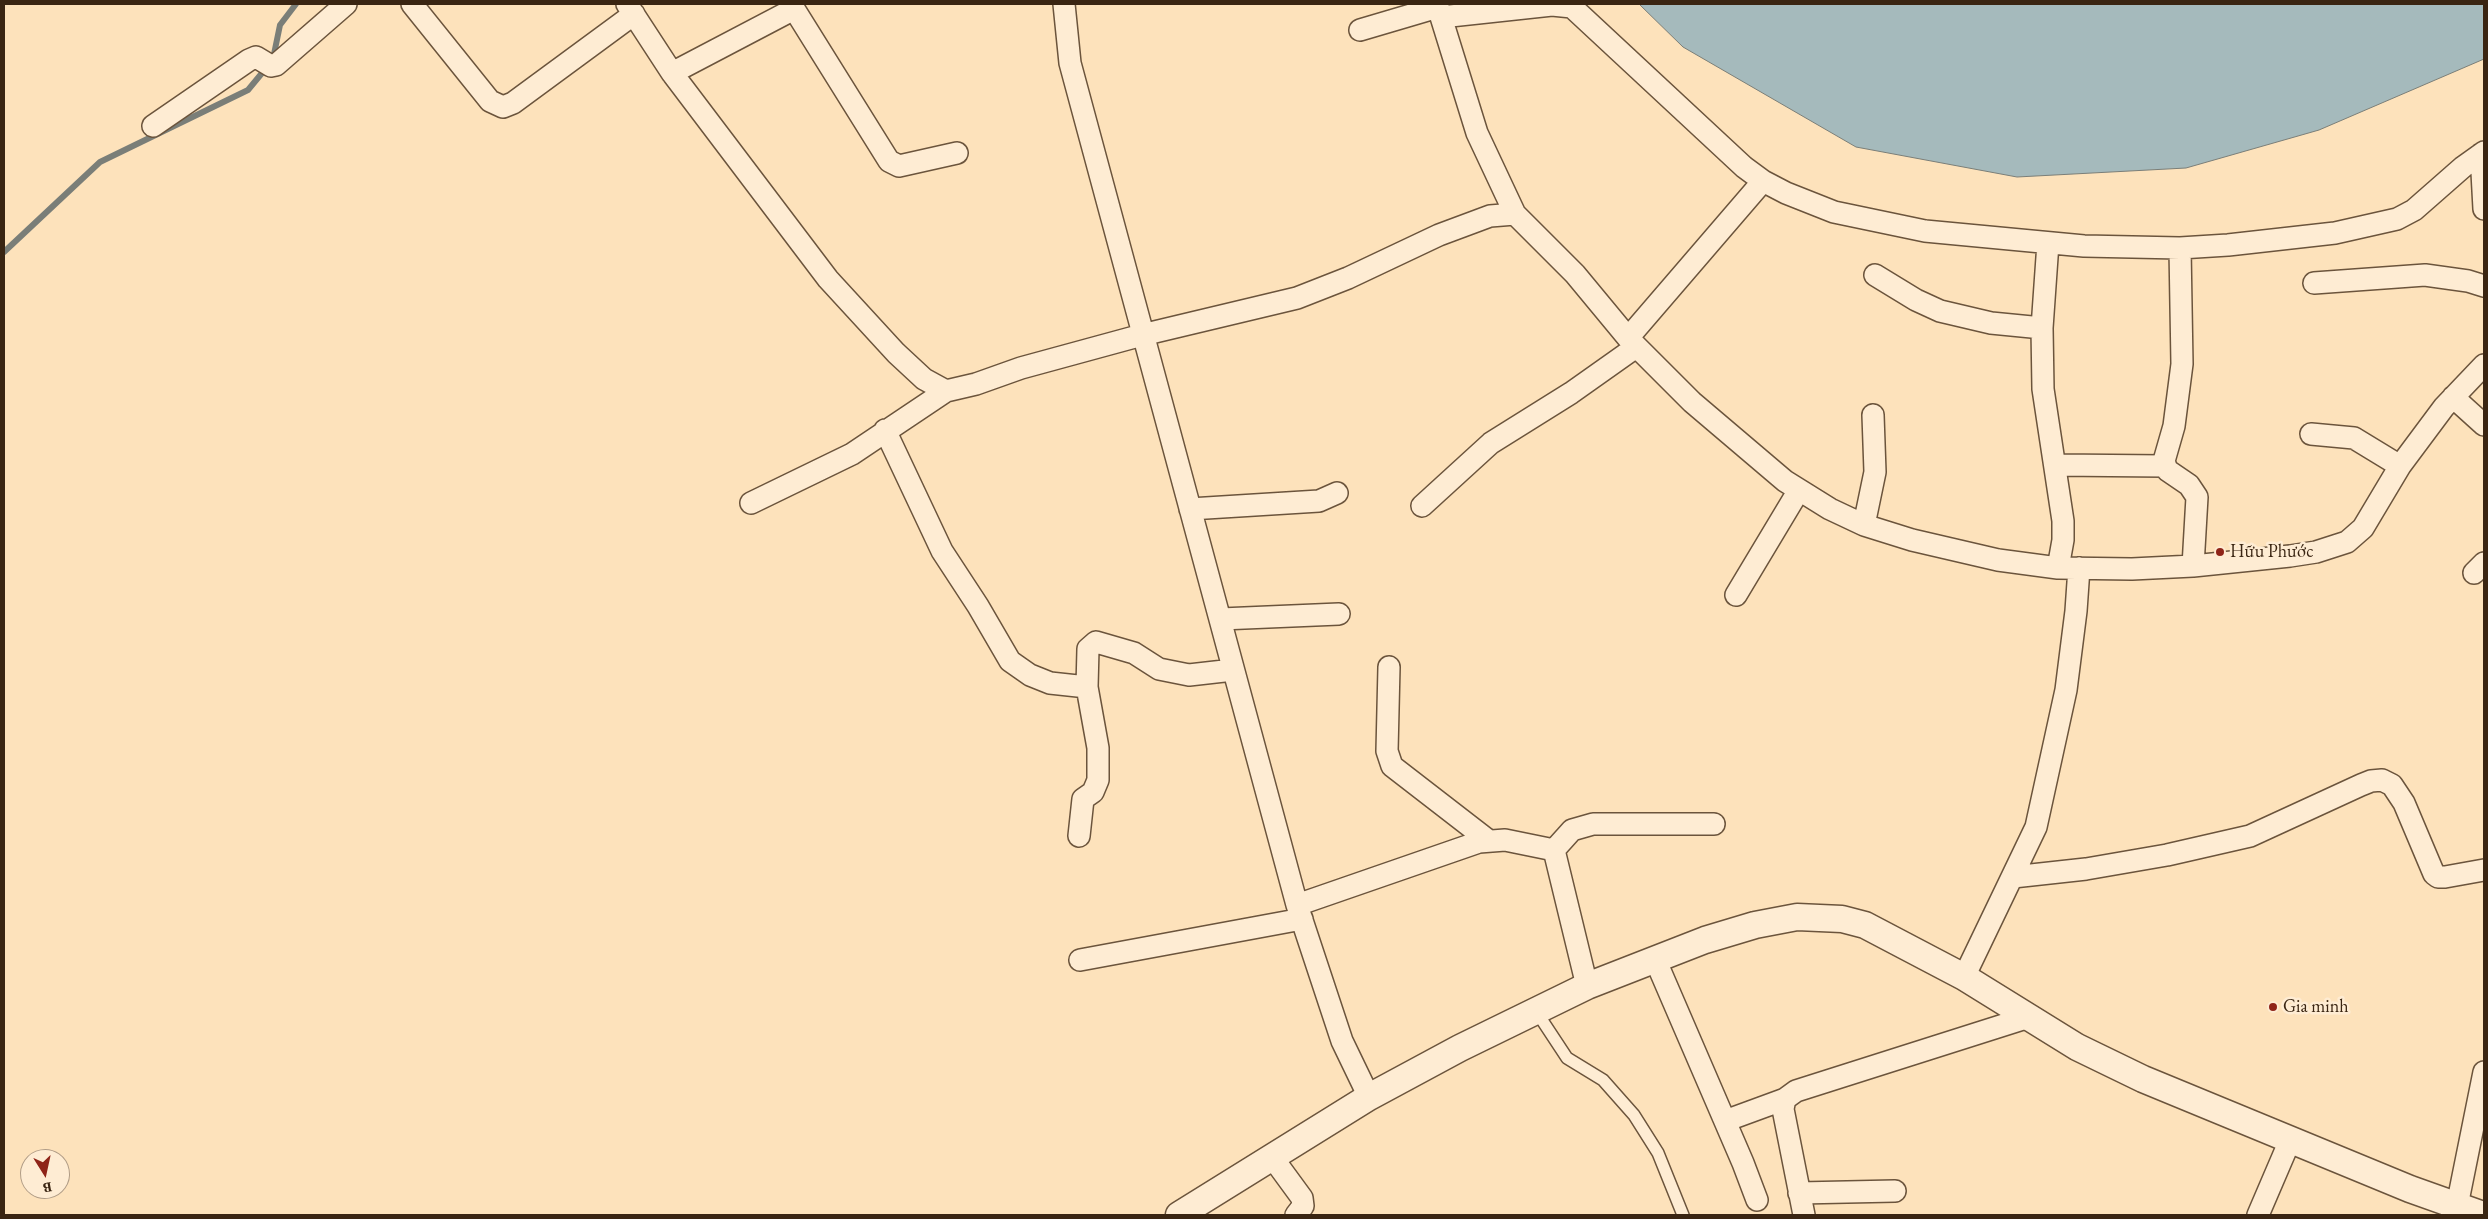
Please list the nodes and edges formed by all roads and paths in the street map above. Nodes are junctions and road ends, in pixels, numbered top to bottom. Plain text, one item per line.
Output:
1 (346, 4) edge
2 (412, 4) edge
3 (1064, 4) edge
4 (793, 6) edge
5 (630, 9) edge
6 (1439, 9) edge
7 (1360, 30) dead end
8 (672, 73) junction
9 (152, 126) dead end
10 (957, 153) dead end
11 (2483, 153) edge
12 (1762, 181) junction
13 (2484, 209) edge
14 (1515, 214) junction
15 (2048, 243) junction
16 (2180, 248) junction
17 (1875, 275) dead end
18 (2314, 283) dead end
19 (2484, 286) edge
20 (2042, 328) junction
21 (1142, 335) junction
22 (1632, 343) junction
23 (2484, 365) edge
24 (946, 391) junction
25 (2453, 397) junction
26 (1873, 415) dead end
27 (2484, 425) edge
28 (885, 430) junction
29 (2311, 434) dead end
30 (2056, 465) junction
31 (2165, 466) junction
32 (2400, 466) junction
33 (1799, 490) junction
34 (1337, 493) dead end
35 (751, 503) dead end
36 (1422, 506) dead end
37 (1190, 509) junction
38 (1864, 525) junction
39 (2193, 566) junction
40 (2068, 568) junction
41 (1736, 595) dead end
42 (1339, 614) dead end
43 (1220, 619) junction
44 (1390, 667) dead end
45 (1233, 670) junction
46 (1087, 687) junction
47 (1714, 824) dead end
48 (1079, 836) dead end
49 (1489, 841) junction
50 (1554, 850) junction
51 (2484, 870) edge
52 (2013, 877) junction
53 (1299, 912) junction
54 (1655, 959) junction
55 (1080, 960) dead end
56 (1964, 977) junction
57 (1587, 986) junction
58 (1536, 1011) junction
59 (2029, 1018) junction
60 (2484, 1072) edge
61 (1369, 1097) junction
62 (1785, 1099) junction
63 (1724, 1121) junction
64 (2291, 1138) junction
65 (1272, 1158) junction
66 (1895, 1191) dead end
67 (1799, 1193) junction
68 (1756, 1200) dead end
69 (2457, 1206) junction
70 (1179, 1215) edge
71 (1296, 1215) edge
72 (1683, 1215) edge
73 (1804, 1215) edge
74 (2258, 1215) edge
75 (2483, 1215) edge

1 - 9 street
2 - 5 street
3 - 21 street
4 - 8 street
4 - 10 street
5 - 8 street
6 - 7 street
6 - 12 street
6 - 14 street
8 - 24 street
11 - 13 street
11 - 16 street
12 - 15 street
12 - 22 street
14 - 21 street
14 - 22 street
15 - 16 street
15 - 20 street
16 - 31 street
17 - 20 street
18 - 19 street
20 - 30 street
21 - 24 street
21 - 37 street
22 - 33 street
22 - 36 street
23 - 25 street
24 - 28 street
25 - 27 street
25 - 32 street
26 - 38 street
28 - 35 street
28 - 46 street
29 - 32 street
30 - 31 street
30 - 40 street
31 - 39 street
32 - 39 street
33 - 38 street
33 - 41 street
34 - 37 street
37 - 43 street
38 - 40 street
39 - 40 street
40 - 52 street
42 - 43 street
43 - 45 street
44 - 49 street
45 - 46 street
45 - 53 street
46 - 48 street
47 - 50 street
49 - 50 street
49 - 53 street
50 - 57 street
51 - 52 street
52 - 56 street
53 - 55 street
53 - 61 street
54 - 56 street
54 - 57 street
54 - 63 street
56 - 59 street
57 - 58 street
58 - 61 street
58 - 72 lane
59 - 62 street
59 - 64 street
60 - 69 street
61 - 65 street
62 - 63 street
62 - 67 street
63 - 68 street
64 - 69 street
64 - 74 street
65 - 70 street
65 - 71 street
66 - 67 street
67 - 73 street
69 - 75 street

